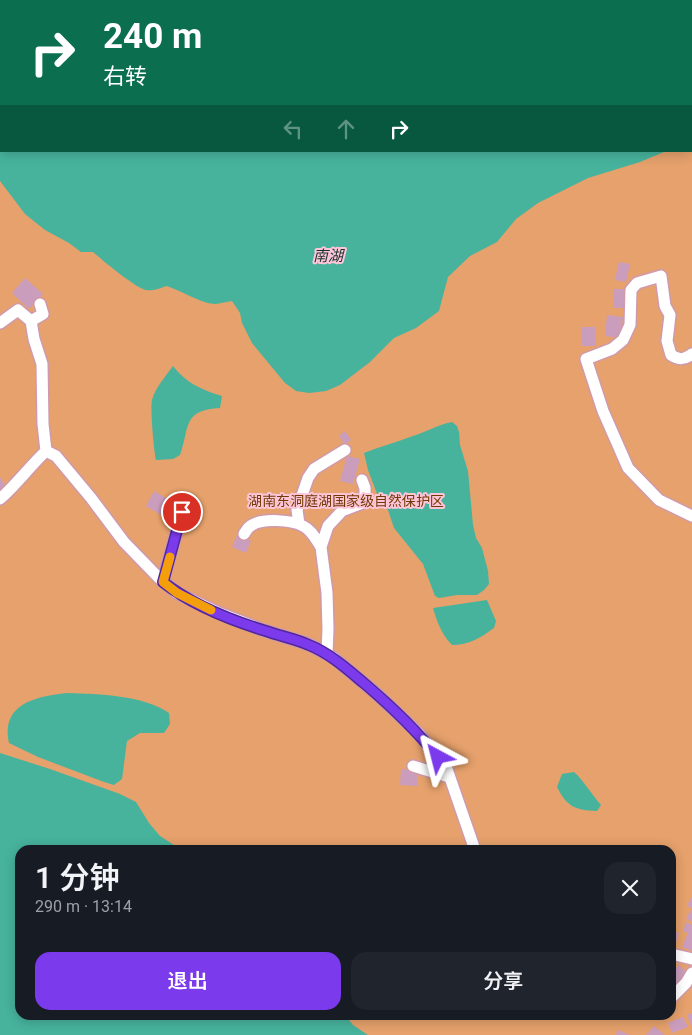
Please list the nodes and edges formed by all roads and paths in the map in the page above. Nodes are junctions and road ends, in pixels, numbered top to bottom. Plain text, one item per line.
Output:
1 (40, 304) dead end
2 (31, 321) junction
3 (0, 323) edge
4 (692, 354) edge
5 (345, 450) dead end
6 (46, 451) junction
7 (362, 480) dead end
8 (0, 499) edge
9 (172, 508) dead end
10 (692, 516) edge
11 (299, 524) junction
12 (244, 534) dead end
13 (321, 547) junction
14 (163, 582) junction
15 (327, 654) junction
16 (414, 766) dead end
17 (449, 777) junction
18 (473, 845) edge
19 (676, 955) edge
20 (692, 959) edge
21 (692, 973) edge
22 (676, 993) edge

1 - 2 street
2 - 3 street
2 - 6 street
4 - 10 street
5 - 11 street
6 - 8 street
6 - 14 street
7 - 13 street
9 - 14 street
11 - 12 street
11 - 13 street
13 - 15 street
14 - 15 street
15 - 17 street
16 - 17 street
17 - 18 street
19 - 20 street
21 - 22 street

